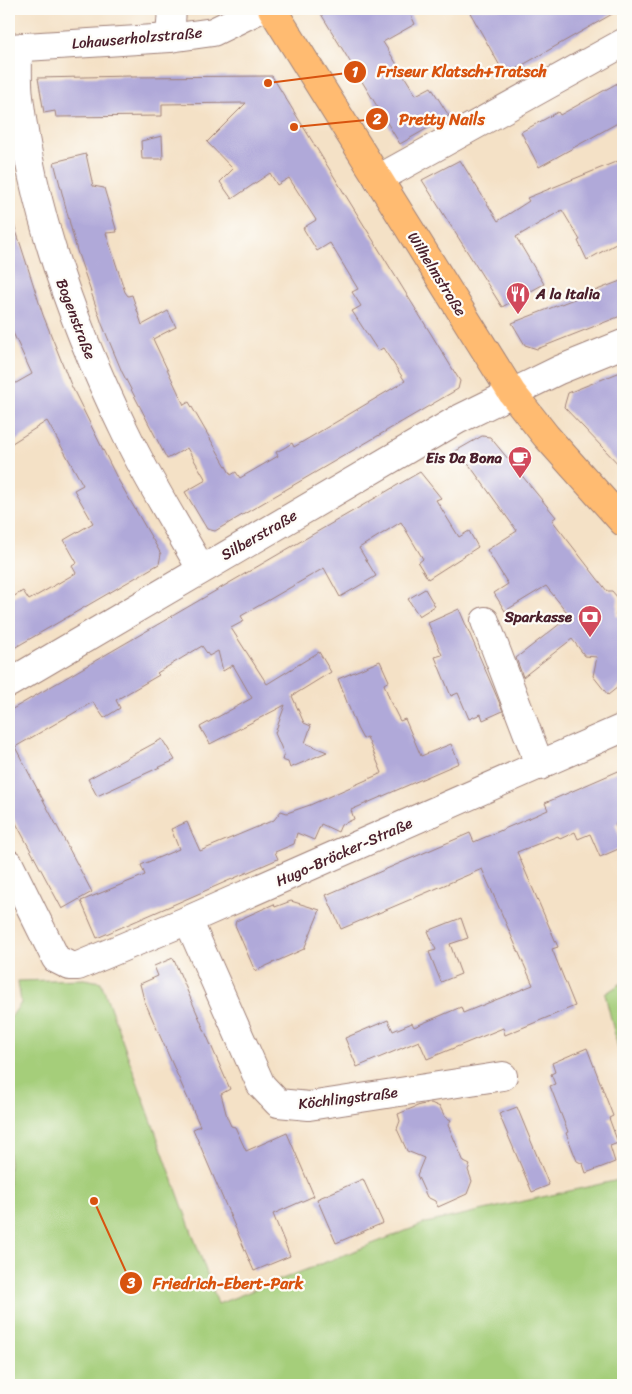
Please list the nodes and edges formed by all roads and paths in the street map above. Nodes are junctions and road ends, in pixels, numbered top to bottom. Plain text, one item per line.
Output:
1 (172, 9) edge
2 (260, 9) edge
3 (272, 9) edge
4 (170, 38) junction
5 (623, 43) edge
6 (13, 48) edge
7 (378, 179) junction
8 (623, 344) edge
9 (512, 393) junction
10 (623, 522) edge
11 (201, 569) junction
12 (485, 621) dead end
13 (9, 684) edge
14 (623, 728) edge
15 (540, 766) junction
16 (9, 864) edge
17 (188, 920) junction
18 (503, 1076) dead end

1 - 4 street
2 - 4 street, Lohauserholzstraße
3 - 7 main road, Wilhelmstraße
4 - 6 street, Lohauserholzstraße
5 - 7 street
6 - 11 street, Bogenstraße
7 - 9 main road, Wilhelmstraße
8 - 9 street, Silberstraße
9 - 10 main road, Wilhelmstraße
9 - 11 street, Silberstraße
11 - 13 street, Silberstraße
12 - 15 street
14 - 15 street, Hugo-Bröcker-Straße
15 - 17 street, Hugo-Bröcker-Straße
16 - 17 street, Hugo-Bröcker-Straße
17 - 18 street, Köchlingstraße

